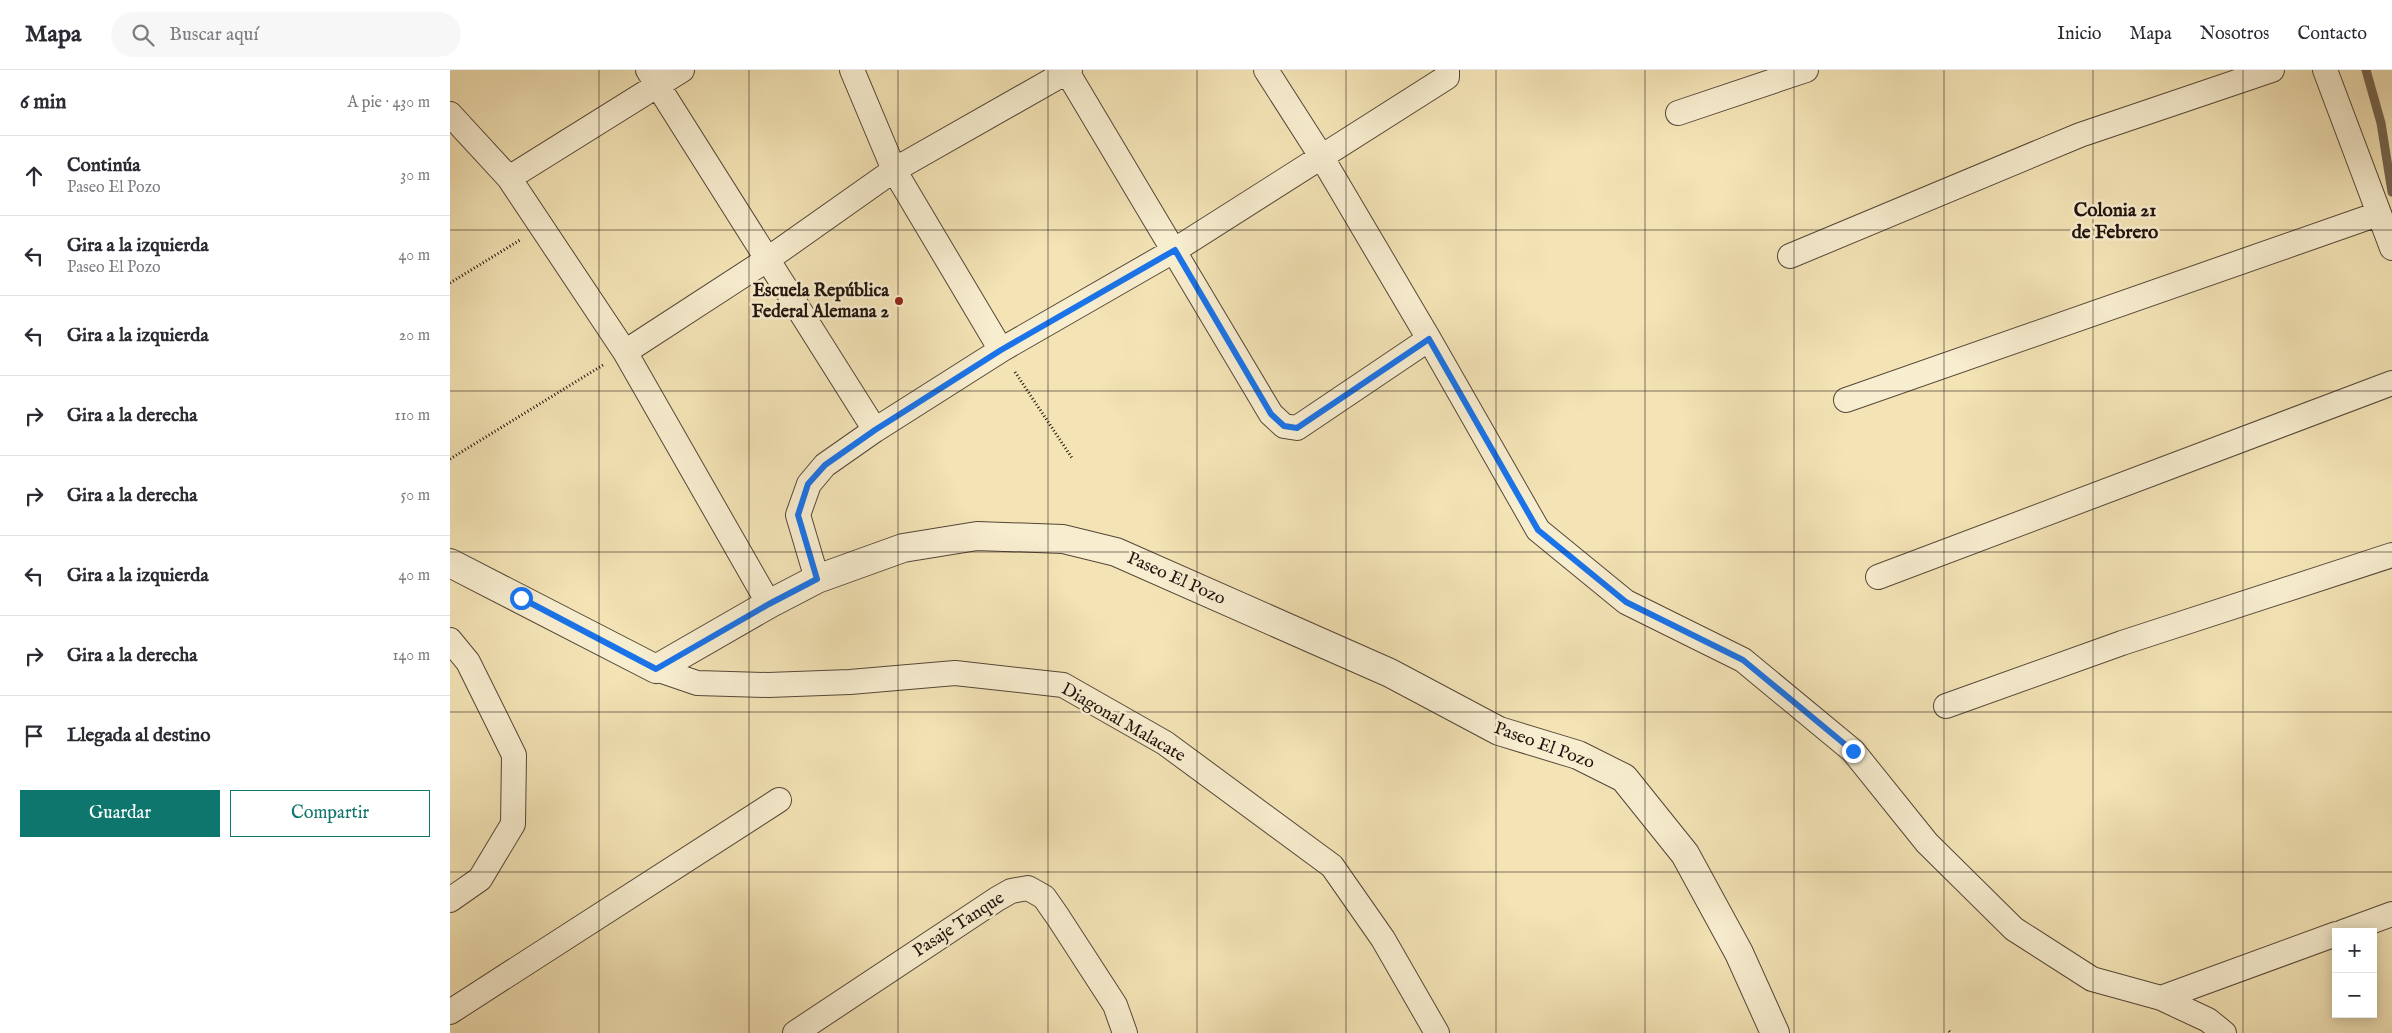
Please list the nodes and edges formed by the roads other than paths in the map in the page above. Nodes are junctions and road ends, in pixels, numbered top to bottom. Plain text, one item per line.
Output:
1 (682, 70) edge
2 (852, 70) edge
3 (1266, 70) edge
4 (1448, 70) edge
5 (1806, 70) edge
6 (2272, 70) edge
7 (2325, 70) edge
8 (1068, 71) edge
9 (653, 77) edge
10 (1678, 113) dead end
11 (450, 114) edge
12 (1321, 156) junction
13 (894, 170) junction
14 (509, 178) junction
15 (2378, 214) junction
16 (2392, 248) edge
17 (1175, 250) junction
18 (1790, 256) dead end
19 (768, 259) junction
20 (1429, 339) junction
21 (1001, 350) junction
22 (625, 352) junction
23 (2392, 383) edge
24 (1846, 400) dead end
25 (875, 430) junction
26 (2392, 555) edge
27 (450, 562) edge
28 (1878, 577) dead end
29 (817, 579) junction
30 (769, 604) junction
31 (450, 640) edge
32 (656, 669) junction
33 (1946, 706) dead end
34 (779, 800) dead end
35 (450, 900) edge
36 (2392, 914) edge
37 (2354, 928) edge
38 (2332, 935) edge
39 (2162, 998) junction
40 (450, 1012) edge
41 (795, 1033) edge
42 (1125, 1033) edge
43 (1437, 1033) edge
44 (1775, 1033) edge
45 (2224, 1033) edge

1 - 9 street
2 - 13 street
3 - 12 street
4 - 12 street
5 - 10 street
6 - 18 street
7 - 15 street
8 - 13 street
8 - 17 street
9 - 14 street
9 - 19 street
11 - 14 street
12 - 17 street
12 - 20 street
13 - 19 street
13 - 21 street
14 - 22 street
15 - 16 street
15 - 24 street
17 - 20 street
17 - 21 street
19 - 22 street
19 - 25 street
20 - 39 street
21 - 25 street
22 - 30 street
23 - 28 street
25 - 29 street
26 - 33 street
27 - 32 street
29 - 30 street, Paseo El Pozo
29 - 44 street, Paseo El Pozo
30 - 32 street, Paseo El Pozo
31 - 35 street
32 - 43 street, Diagonal Malacate
34 - 40 street
36 - 37 street
38 - 39 street
39 - 45 street
41 - 42 street, Pasaje Tanque

